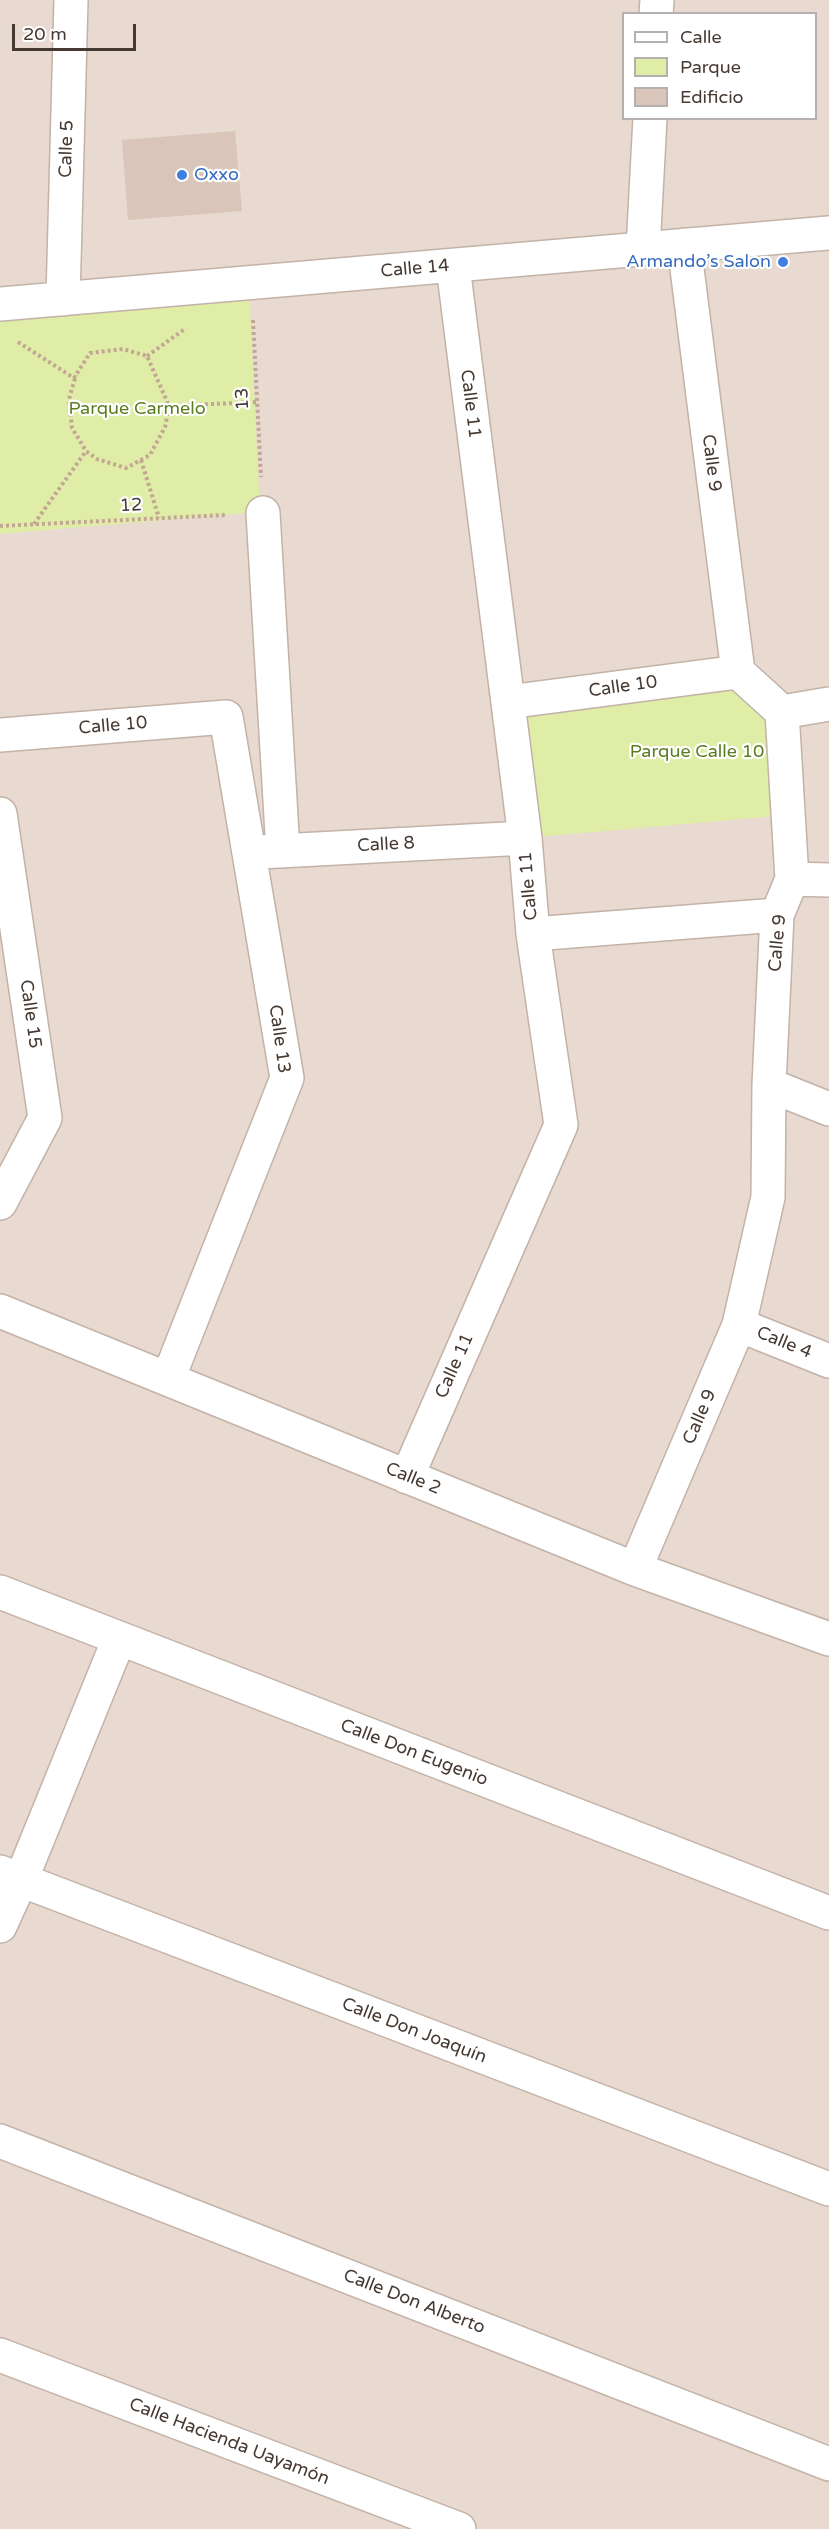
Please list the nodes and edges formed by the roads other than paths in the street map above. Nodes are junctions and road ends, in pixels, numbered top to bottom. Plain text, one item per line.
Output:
1 (71, 0) edge
2 (650, 120) edge
3 (829, 233) edge
4 (684, 246) junction
5 (643, 249) junction
6 (453, 266) junction
7 (63, 299) junction
8 (0, 304) edge
9 (263, 513) road end
10 (738, 672) junction
11 (508, 702) junction
12 (829, 704) edge
13 (782, 712) junction
14 (226, 717) joint
15 (0, 735) edge
16 (0, 814) edge
17 (525, 838) junction
18 (283, 851) junction
19 (248, 853) junction
20 (792, 879) junction
21 (829, 880) edge
22 (777, 915) junction
23 (533, 934) junction
24 (769, 1085) junction
25 (829, 1109) edge
26 (0, 1203) edge
27 (0, 1311) edge
28 (739, 1325) junction
29 (829, 1361) edge
30 (168, 1379) junction
31 (407, 1477) junction
32 (634, 1569) junction
33 (0, 1592) edge
34 (119, 1639) junction
35 (829, 1639) edge
36 (11, 1876) edge
37 (829, 1913) edge
38 (0, 1926) edge
39 (0, 2141) edge
40 (829, 2189) edge
41 (0, 2355) edge
42 (829, 2464) edge
43 (459, 2529) edge

1 - 7 street, Calle 5
2 - 5 street
3 - 4 street, Calle 14
4 - 5 street, Calle 14
4 - 10 street, Calle 9
5 - 6 street, Calle 14
6 - 7 street, Calle 14
6 - 11 street, Calle 11
7 - 8 street, Calle 14
9 - 18 street
10 - 11 street, Calle 10
10 - 13 street
11 - 17 street, Calle 11
12 - 13 street
13 - 20 street, Calle 9
14 - 15 street, Calle 10
14 - 19 street, Calle 13
16 - 26 street, Calle 15
17 - 18 street, Calle 8
17 - 23 street, Calle 11
18 - 19 street, Calle 8
19 - 30 street, Calle 13
20 - 21 street
20 - 22 street, Calle 9
22 - 23 street
22 - 24 street, Calle 9
23 - 31 street, Calle 11
24 - 25 street
24 - 28 street, Calle 9
27 - 30 street, Calle 2
28 - 29 street, Calle 4
28 - 32 street, Calle 9
30 - 31 street, Calle 2
31 - 32 street, Calle 2
32 - 35 street, Calle 2
33 - 34 street, Calle Don Eugenio
34 - 36 street
34 - 37 street, Calle Don Eugenio
36 - 38 street
36 - 40 street, Calle Don Joaquín
39 - 42 street, Calle Don Alberto
41 - 43 street, Calle Hacienda Uayamón

